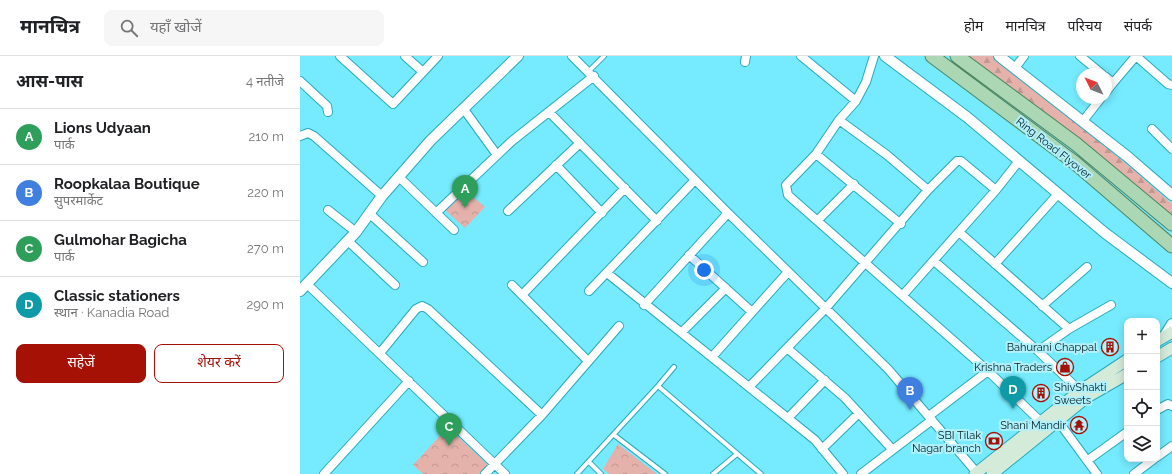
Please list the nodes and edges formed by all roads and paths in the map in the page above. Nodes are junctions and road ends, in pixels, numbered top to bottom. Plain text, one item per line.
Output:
1 (340, 56) edge
2 (405, 56) edge
3 (438, 56) edge
4 (518, 56) edge
5 (572, 56) edge
6 (604, 56) edge
7 (801, 56) edge
8 (874, 56) edge
9 (885, 56) edge
10 (932, 56) edge
11 (957, 56) edge
12 (999, 56) edge
13 (1024, 56) edge
14 (1080, 56) edge
15 (1136, 56) edge
16 (1015, 68) junction
17 (1095, 68) edge
18 (423, 72) junction
19 (591, 74) junction
20 (300, 82) edge
21 (1113, 83) edge
22 (1172, 85) edge
23 (856, 101) junction
24 (1096, 104) edge
25 (463, 108) junction
26 (328, 112) dead end
27 (550, 113) junction
28 (839, 120) junction
29 (1083, 121) junction
30 (1152, 129) dead end
31 (300, 136) edge
32 (580, 143) junction
33 (1172, 149) edge
34 (816, 154) junction
35 (497, 155) junction
36 (1019, 161) junction
37 (556, 165) junction
38 (399, 177) junction
39 (695, 180) junction
40 (854, 184) junction
41 (625, 188) junction
42 (928, 190) junction
43 (996, 190) junction
44 (1058, 194) junction
45 (382, 196) junction
46 (1172, 196) edge
47 (328, 210) dead end
48 (508, 211) dead end
49 (436, 213) junction
50 (602, 213) junction
51 (728, 213) junction
52 (370, 214) junction
53 (818, 220) junction
54 (657, 221) junction
55 (901, 224) junction
56 (1172, 224) edge
57 (454, 230) dead end
58 (356, 232) junction
59 (959, 232) junction
60 (348, 241) junction
61 (1172, 246) edge
62 (689, 255) junction
63 (934, 261) junction
64 (423, 262) dead end
65 (865, 263) junction
66 (995, 264) junction
67 (1087, 267) dead end
68 (788, 272) junction
69 (606, 273) junction
70 (1172, 283) edge
71 (307, 284) junction
72 (395, 285) dead end
73 (512, 285) dead end
74 (726, 288) junction
75 (300, 291) edge
76 (589, 291) dead end
77 (522, 295) junction
78 (903, 295) junction
79 (644, 305) junction
80 (1111, 305) dead end
81 (1042, 306) junction
82 (826, 308) junction
83 (752, 312) junction
84 (1172, 324) edge
85 (619, 326) dead end
86 (1069, 329) junction
87 (682, 332) junction
88 (1164, 337) edge
89 (787, 348) junction
90 (1172, 348) edge
91 (1038, 351) junction
92 (380, 353) junction
93 (1160, 355) edge
94 (712, 357) junction
95 (588, 361) junction
96 (1124, 362) edge
97 (674, 367) dead end
98 (988, 371) junction
99 (1124, 376) edge
100 (825, 380) junction
101 (409, 381) junction
102 (658, 386) junction
103 (749, 387) junction
104 (1080, 391) junction
105 (1172, 406) edge
106 (1160, 408) edge
107 (859, 413) junction
108 (542, 415) junction
109 (788, 418) junction
110 (931, 418) junction
111 (1040, 421) junction
112 (1058, 421) junction
113 (614, 434) junction
114 (1124, 434) edge
115 (1172, 446) edge
116 (822, 449) junction
117 (892, 449) junction
118 (738, 454) junction
119 (1160, 455) edge
120 (1088, 460) junction
121 (589, 462) junction
122 (1150, 462) edge
123 (495, 464) junction
124 (324, 474) edge
125 (486, 474) edge
126 (506, 474) edge
127 (577, 474) edge
128 (601, 474) edge
129 (665, 474) edge
130 (713, 474) edge
131 (761, 474) edge
132 (843, 474) edge
133 (861, 474) edge
134 (977, 474) edge
135 (992, 474) edge
136 (1097, 474) edge
137 (1134, 474) edge

1 - 18 street
2 - 18 street
3 - 18 street
4 - 25 street
5 - 19 street
6 - 19 lane
7 - 23 street
8 - 23 street
9 - 36 street
10 - 61 main road, Ring Road Flyover
11 - 56 main road, Ring Road Flyover
12 - 16 street
13 - 16 street
14 - 17 street
15 - 21 street
15 - 22 street
16 - 29 street
19 - 27 street
19 - 39 street
20 - 26 street
23 - 28 street
24 - 29 street
25 - 35 street
25 - 38 street
27 - 32 street
27 - 35 street
28 - 34 street
28 - 42 street
29 - 46 street
30 - 33 street
31 - 45 street
32 - 37 street
32 - 41 street
34 - 40 street
34 - 53 street
35 - 49 street
36 - 43 street
36 - 44 street
37 - 48 street
37 - 50 street
38 - 45 street
38 - 49 street
39 - 51 street
39 - 54 street
40 - 53 street
40 - 55 street
41 - 50 street
41 - 54 street
42 - 43 street
42 - 55 street
43 - 59 street
44 - 66 street
44 - 70 street
45 - 52 street
47 - 58 street
49 - 57 street
50 - 77 street
51 - 62 street
51 - 68 street
52 - 58 street
52 - 64 street
53 - 65 street
54 - 69 street
55 - 65 street
58 - 60 street
59 - 63 street
59 - 66 street
60 - 71 street
60 - 72 street
62 - 74 street
62 - 79 street
63 - 78 street
63 - 91 street
65 - 78 street
65 - 82 street
66 - 81 street
67 - 81 street
68 - 82 street
68 - 83 street
69 - 76 street
69 - 79 street
71 - 75 street
71 - 92 street
73 - 77 street
74 - 83 street
74 - 87 street
77 - 95 street
78 - 98 street
79 - 87 street
80 - 86 street
81 - 86 street
82 - 89 street
82 - 110 street
83 - 94 street
84 - 88 street
85 - 95 street
86 - 91 street
87 - 94 street
89 - 100 street
89 - 103 street
90 - 93 main road
91 - 104 street
92 - 101 street
92 - 108 street
94 - 103 street
95 - 108 street
96 - 104 main road
97 - 102 lane
98 - 110 street
98 - 111 street
99 - 112 main road
100 - 107 street
100 - 109 street
101 - 123 street
101 - 124 street
102 - 113 lane
102 - 118 lane
103 - 109 street
104 - 111 main road
105 - 106 street
107 - 116 street
107 - 117 street
108 - 123 street
109 - 116 street
110 - 117 street
110 - 134 street
111 - 134 main road
112 - 120 street
112 - 135 main road
113 - 121 lane
113 - 129 lane
114 - 120 street
115 - 119 street
116 - 132 street
117 - 133 street
118 - 130 lane
118 - 131 lane
120 - 136 street
121 - 127 lane
121 - 128 lane
122 - 137 street
123 - 125 street
123 - 126 street

